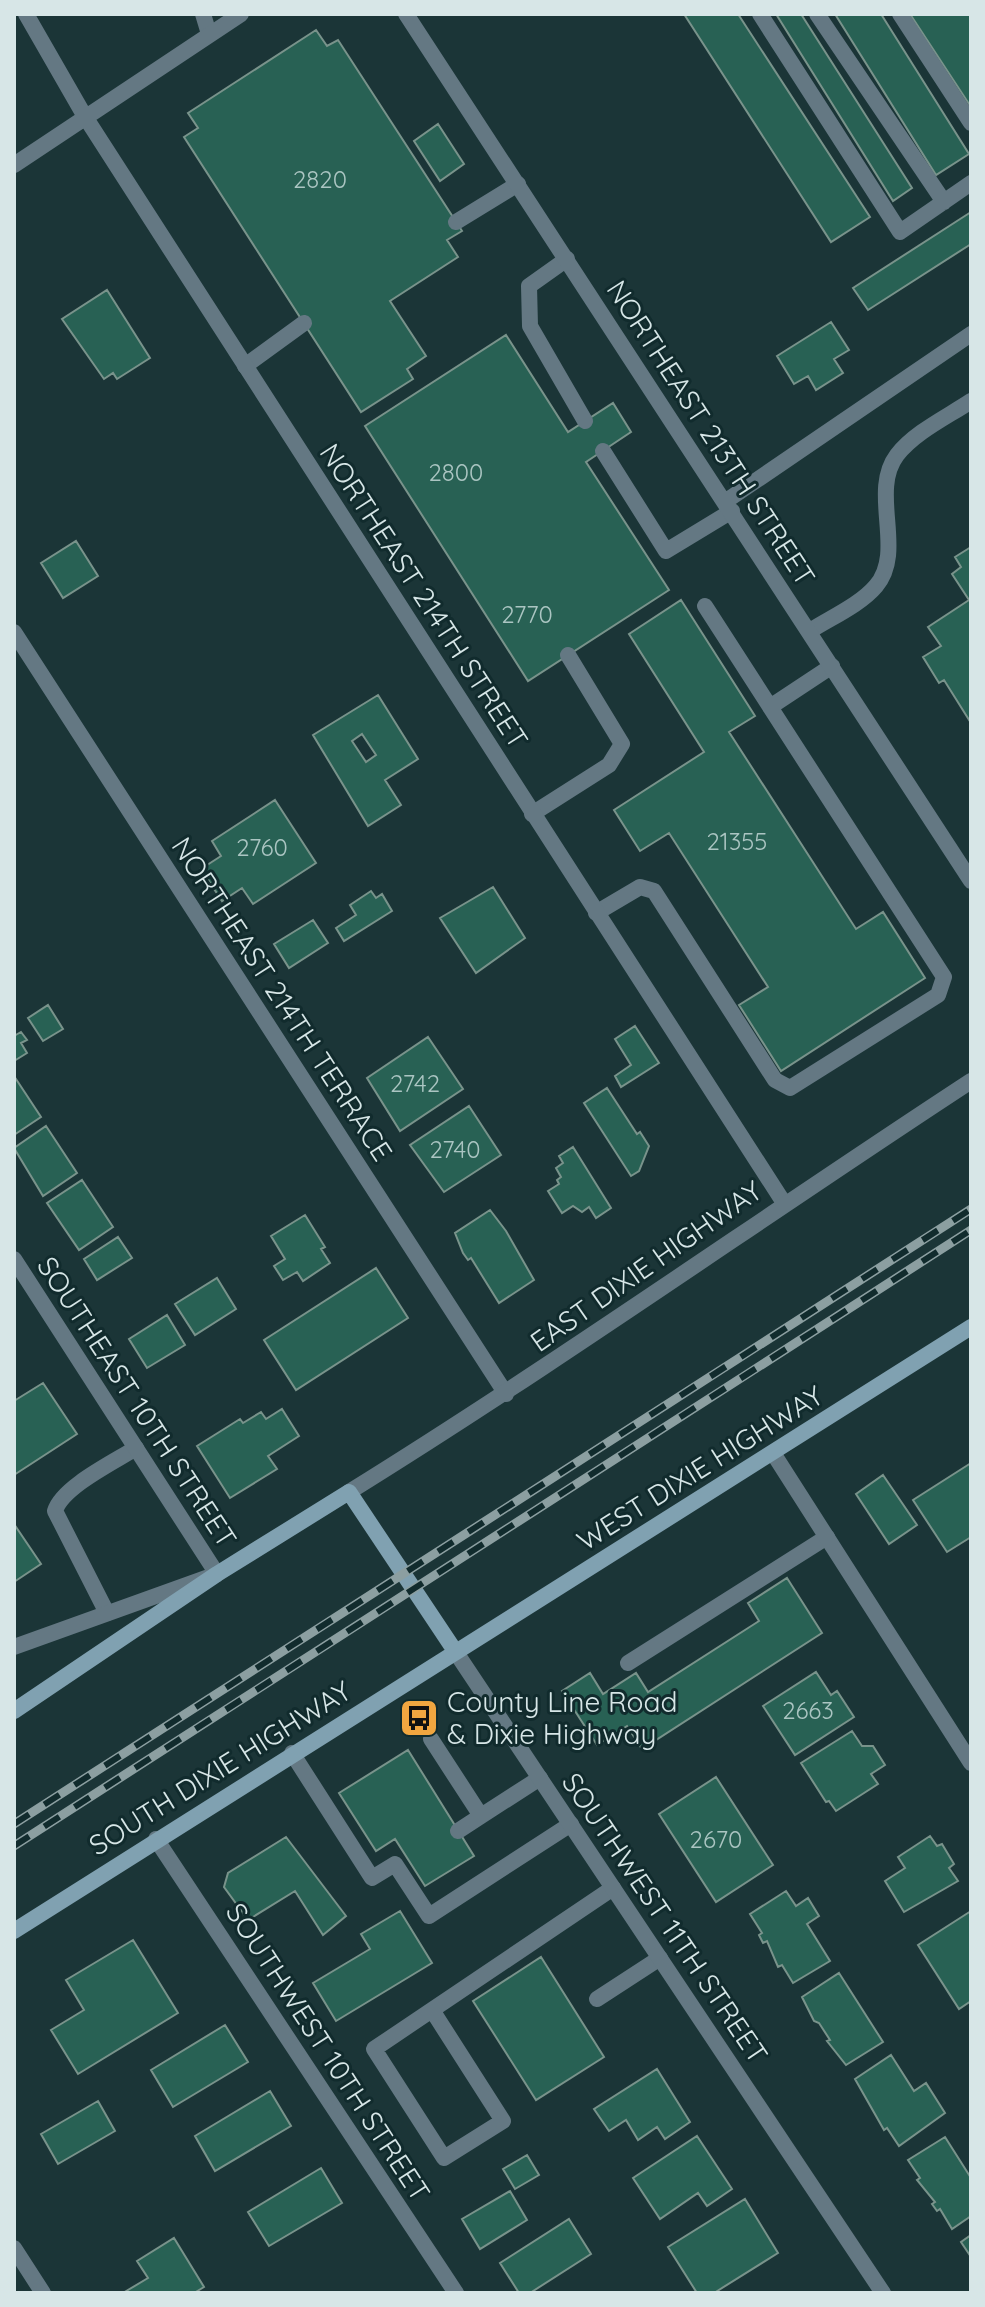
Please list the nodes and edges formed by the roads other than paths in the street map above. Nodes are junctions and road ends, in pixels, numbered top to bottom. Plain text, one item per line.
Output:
1 (26, 14) edge
2 (203, 14) edge
3 (241, 14) edge
4 (406, 14) edge
5 (760, 14) edge
6 (817, 14) edge
7 (900, 14) edge
8 (209, 34) junction
9 (84, 115) junction
10 (971, 123) edge
11 (14, 165) edge
12 (971, 183) edge
13 (518, 184) junction
14 (944, 202) junction
15 (456, 222) dead end
16 (567, 259) junction
17 (304, 323) dead end
18 (971, 334) edge
19 (245, 366) junction
20 (971, 401) edge
21 (585, 421) dead end
22 (603, 451) dead end
23 (729, 506) junction
24 (705, 606) dead end
25 (810, 631) junction
26 (14, 632) edge
27 (568, 655) dead end
28 (832, 666) junction
29 (770, 707) junction
30 (532, 814) junction
31 (971, 881) edge
32 (596, 913) junction
33 (971, 1081) edge
34 (784, 1203) junction
35 (14, 1259) edge
36 (971, 1327) edge
37 (506, 1394) junction
38 (136, 1448) junction
39 (773, 1453) junction
40 (349, 1492) junction
41 (827, 1537) junction
42 (217, 1574) junction
43 (107, 1613) junction
44 (14, 1647) edge
45 (455, 1651) junction
46 (628, 1663) dead end
47 (14, 1711) edge
48 (431, 1739) dead end
49 (292, 1753) junction
50 (971, 1763) edge
51 (540, 1778) junction
52 (481, 1816) junction
53 (571, 1824) junction
54 (458, 1831) dead end
55 (156, 1839) junction
56 (613, 1888) junction
57 (14, 1931) edge
58 (660, 1958) junction
59 (597, 1999) dead end
60 (432, 2010) junction
61 (14, 2248) edge
62 (43, 2293) edge
63 (456, 2293) edge
64 (883, 2293) edge

1 - 9 street, NORTHEAST 214TH STREET
2 - 8 street
3 - 8 street
4 - 13 street, NORTHEAST 213TH STREET
5 - 14 street
6 - 14 street
7 - 10 street
8 - 9 street
9 - 11 street
9 - 19 street, NORTHEAST 214TH STREET
12 - 14 street
13 - 15 street
13 - 16 street, NORTHEAST 213TH STREET
16 - 21 street
16 - 23 street, NORTHEAST 213TH STREET
17 - 19 street
18 - 23 street
19 - 30 street, NORTHEAST 214TH STREET
20 - 25 street
22 - 23 street
23 - 25 street, NORTHEAST 213TH STREET
24 - 29 street
25 - 28 street, NORTHEAST 213TH STREET
26 - 37 street, NORTHEAST 214TH TERRACE
27 - 30 street
28 - 29 street
28 - 31 street, NORTHEAST 213TH STREET
29 - 32 street
30 - 32 street, NORTHEAST 214TH STREET
32 - 34 street, NORTHEAST 214TH STREET
33 - 34 street, EAST DIXIE HIGHWAY
34 - 37 street, EAST DIXIE HIGHWAY
35 - 38 street, SOUTHEAST 10TH STREET
36 - 39 main road, WEST DIXIE HIGHWAY
37 - 40 street, EAST DIXIE HIGHWAY
38 - 42 street, SOUTHEAST 10TH STREET
38 - 43 street
39 - 41 street
39 - 45 main road, WEST DIXIE HIGHWAY
40 - 42 main road
40 - 45 main road, SOUTHWEST 11TH STREET
41 - 46 street
41 - 50 street
42 - 43 street
42 - 47 main road
43 - 44 street
45 - 49 main road, SOUTH DIXIE HIGHWAY
45 - 51 street, SOUTHWEST 11TH STREET
48 - 52 street
49 - 53 street
49 - 55 main road, SOUTH DIXIE HIGHWAY
51 - 52 street
51 - 53 street, SOUTHWEST 11TH STREET
52 - 54 street
53 - 56 street, SOUTHWEST 11TH STREET
55 - 57 main road, SOUTH DIXIE HIGHWAY
55 - 63 street, SOUTHWEST 10TH STREET
56 - 58 street, SOUTHWEST 11TH STREET
56 - 60 street
58 - 59 street
58 - 64 street, SOUTHWEST 11TH STREET
60 - 60 street
61 - 62 street

